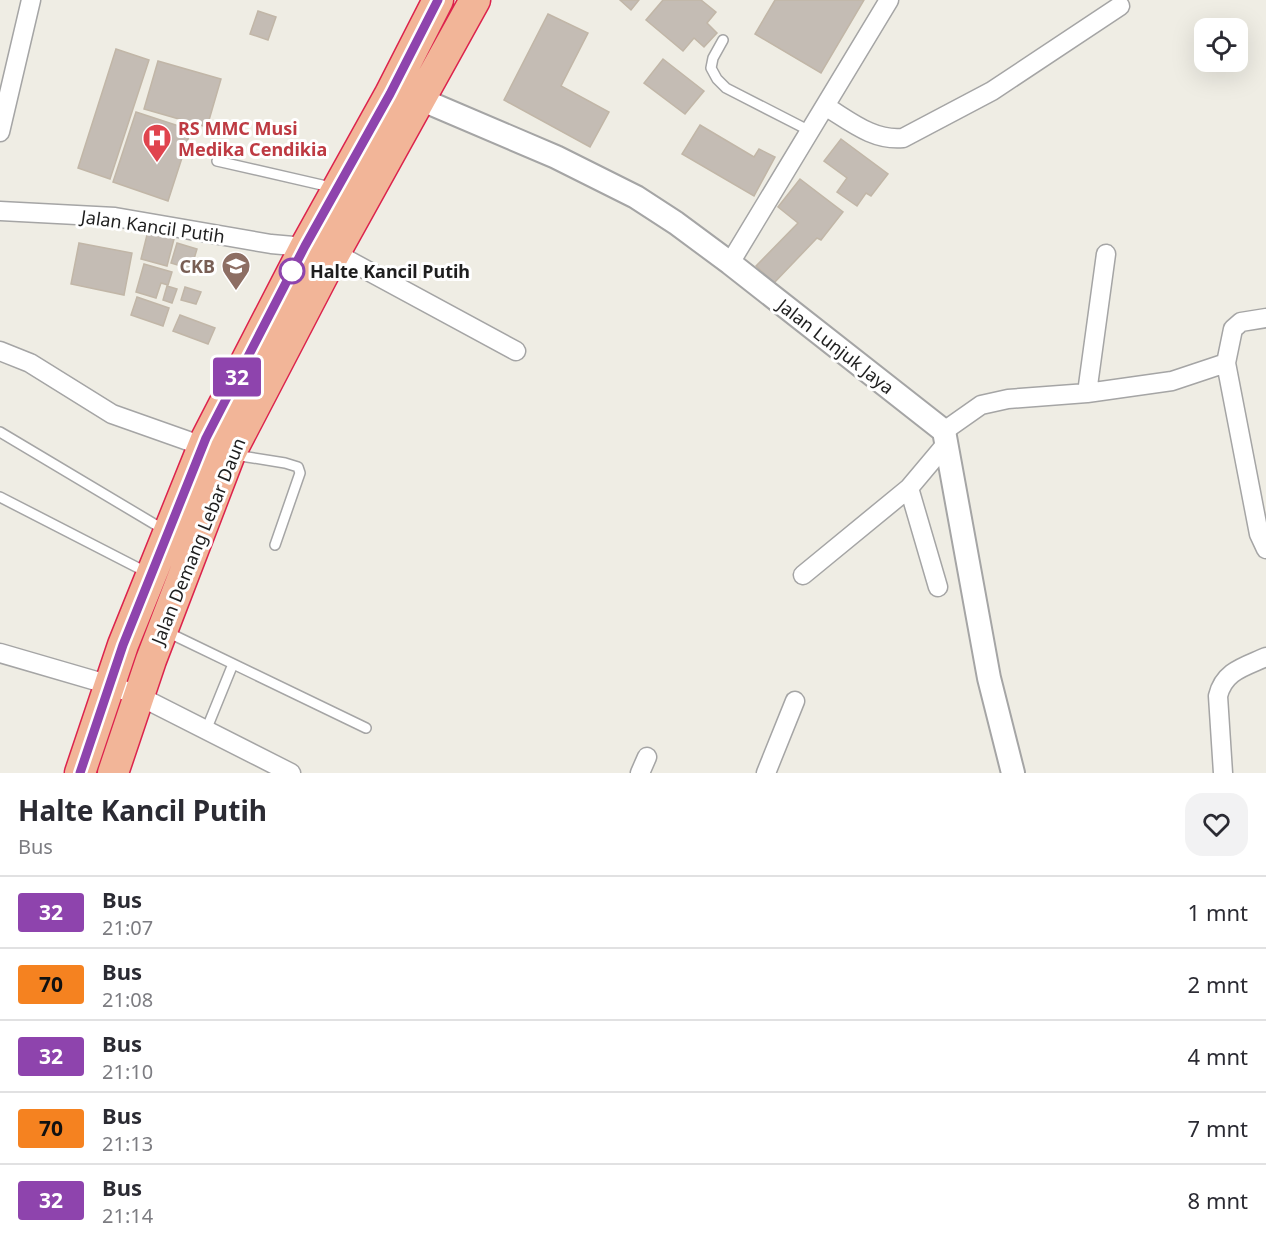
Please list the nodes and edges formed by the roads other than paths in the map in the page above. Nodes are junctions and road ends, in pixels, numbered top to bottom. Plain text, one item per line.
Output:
1 (30, 0) edge
2 (438, 0) edge
3 (475, 0) edge
4 (889, 0) edge
5 (1120, 6) dead end
6 (723, 40) dead end
7 (420, 99) junction
8 (825, 106) junction
9 (810, 131) junction
10 (0, 132) edge
11 (217, 161) dead end
12 (337, 188) junction
13 (0, 211) edge
14 (305, 246) junction
15 (335, 253) junction
16 (1106, 254) dead end
17 (730, 263) junction
18 (1266, 318) edge
19 (0, 351) edge
20 (516, 351) dead end
21 (1226, 363) junction
22 (1087, 393) junction
23 (0, 432) edge
24 (945, 437) junction
25 (202, 446) junction
26 (230, 454) junction
27 (909, 488) junction
28 (0, 497) edge
29 (168, 533) junction
30 (275, 545) dead end
31 (1266, 549) edge
32 (151, 574) junction
33 (803, 575) dead end
34 (938, 587) dead end
35 (162, 630) junction
36 (0, 653) edge
37 (1266, 657) edge
38 (233, 664) junction
39 (110, 685) junction
40 (139, 696) junction
41 (795, 701) dead end
42 (209, 723) dead end
43 (366, 728) dead end
44 (80, 773) edge
45 (113, 773) edge
46 (291, 773) edge
47 (766, 773) edge
48 (1013, 773) edge
49 (1223, 773) edge

1 - 10 street
2 - 12 highway, Jalan Demang Lebar Daun
3 - 7 highway, Jalan Demang Lebar Daun
4 - 8 street
5 - 8 street
6 - 9 lane
7 - 15 highway, Jalan Demang Lebar Daun
7 - 17 street, Jalan Lunjuk Jaya
8 - 9 street
9 - 17 street
11 - 12 lane
12 - 14 highway, Jalan Demang Lebar Daun
13 - 14 street, Jalan Kancil Putih
14 - 25 highway, Jalan Demang Lebar Daun
15 - 20 street
15 - 26 highway, Jalan Demang Lebar Daun
16 - 22 street
17 - 24 street, Jalan Lunjuk Jaya
18 - 21 street
19 - 25 street
21 - 22 street
21 - 31 street
22 - 24 street
23 - 29 lane
24 - 27 street
24 - 48 street
25 - 26 street
25 - 29 highway, Jalan Demang Lebar Daun
26 - 30 lane
26 - 35 highway, Jalan Demang Lebar Daun
27 - 33 street
27 - 34 street
28 - 32 lane
29 - 32 highway, Jalan Demang Lebar Daun
32 - 39 highway, Jalan Demang Lebar Daun
35 - 38 lane
35 - 40 highway, Jalan Demang Lebar Daun
36 - 39 street
37 - 49 street
38 - 42 lane
38 - 43 lane
39 - 40 street
39 - 44 highway, Jalan Demang Lebar Daun
40 - 45 highway, Jalan Demang Lebar Daun
40 - 46 street
41 - 47 street

